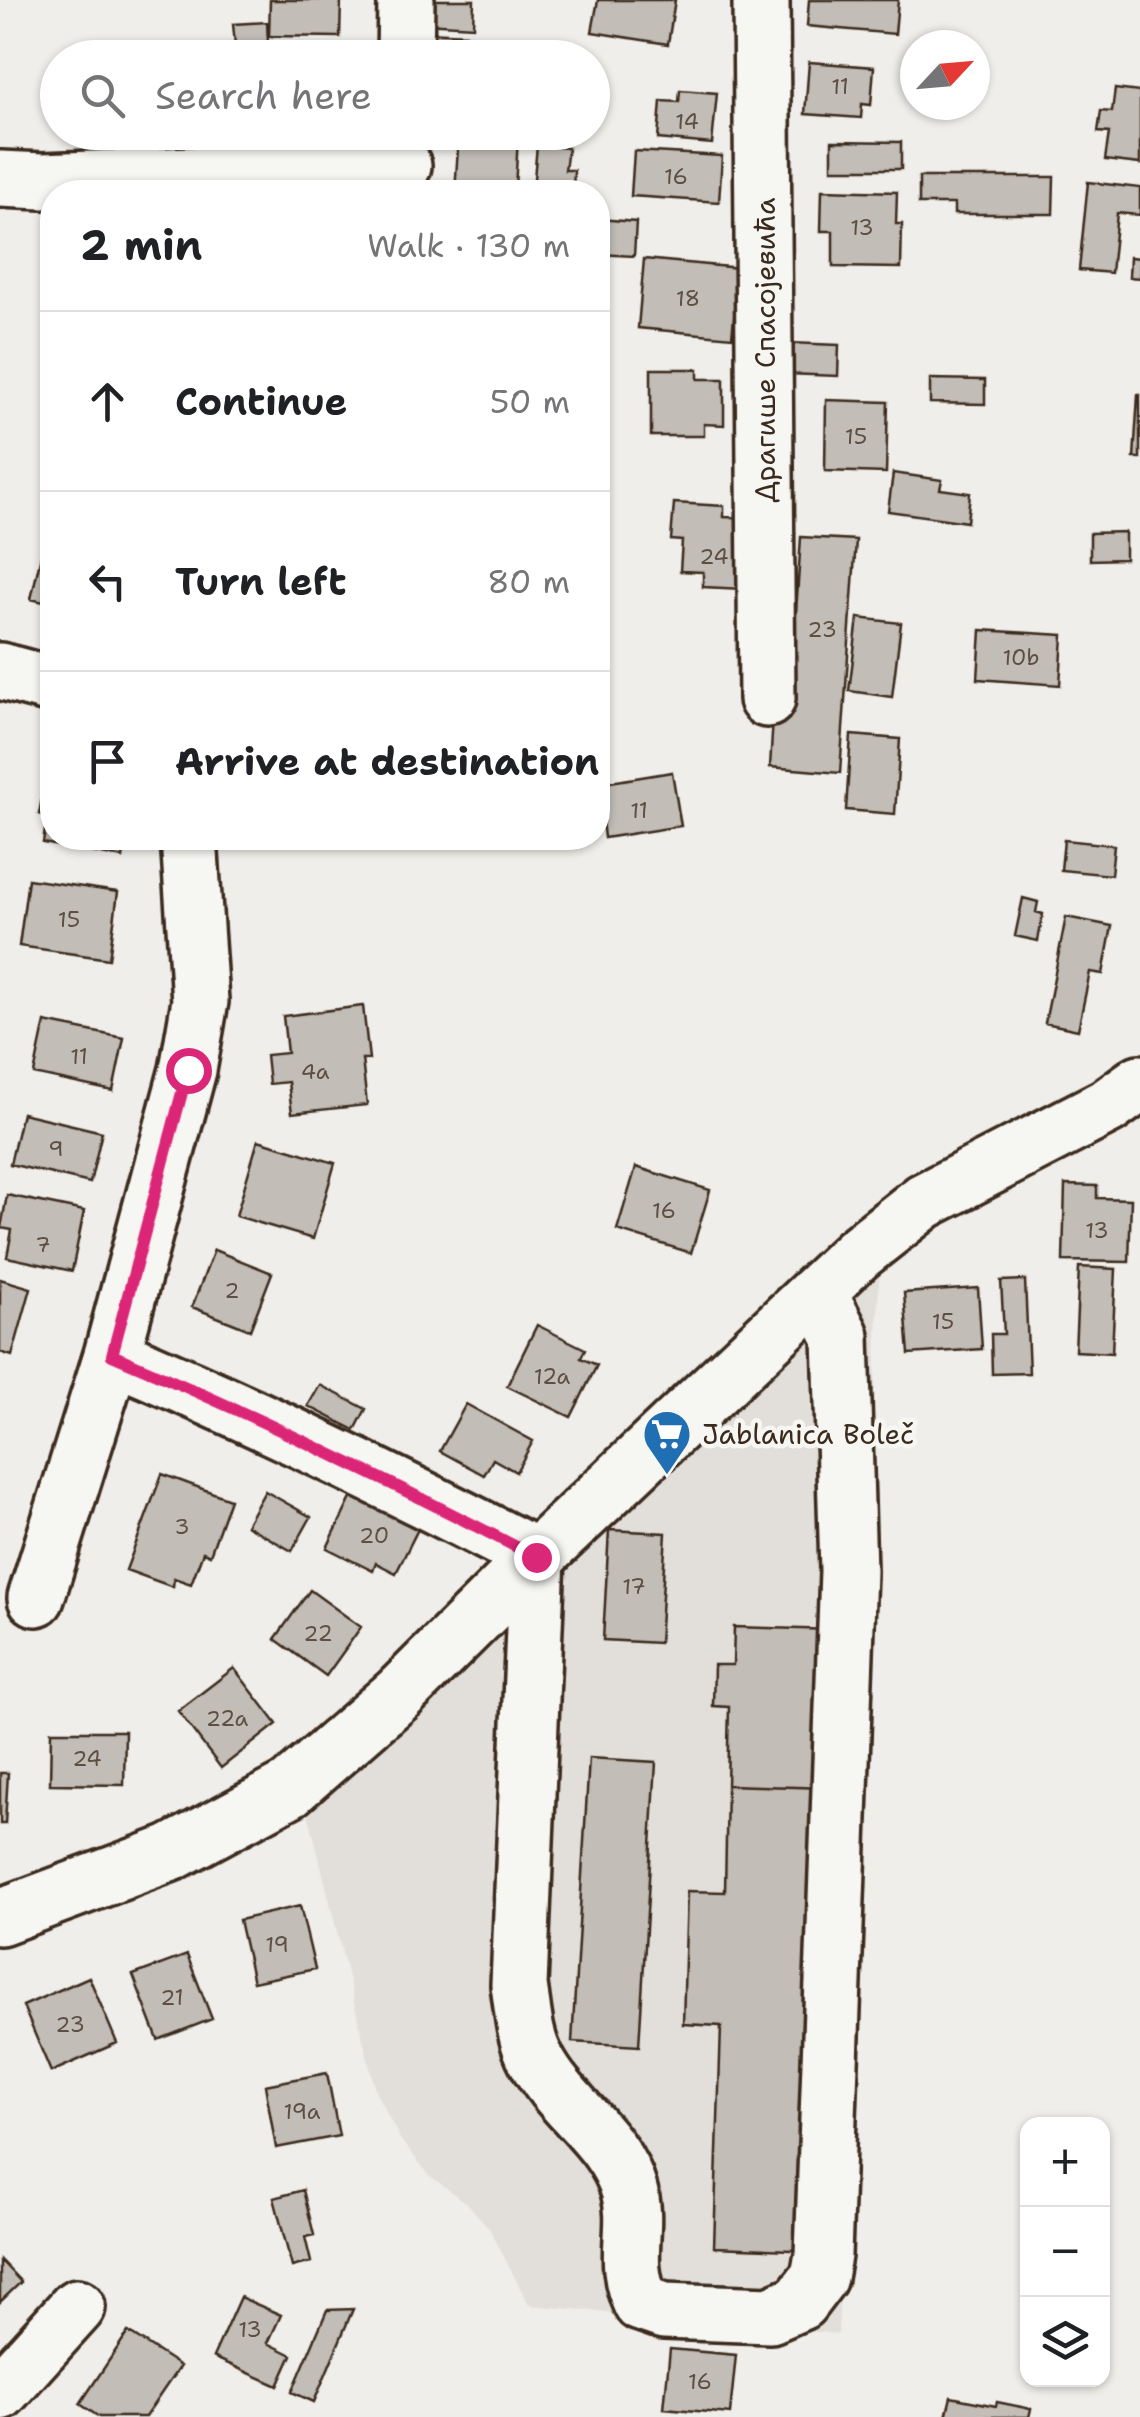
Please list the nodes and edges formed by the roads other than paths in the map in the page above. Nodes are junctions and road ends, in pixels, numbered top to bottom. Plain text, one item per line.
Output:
1 (406, 0) edge
2 (761, 0) edge
3 (405, 40) edge
4 (403, 164) edge
5 (0, 179) edge
6 (65, 180) edge
7 (40, 181) edge
8 (0, 671) edge
9 (40, 681) edge
10 (767, 699) dead end
11 (190, 850) edge
12 (1140, 1083) edge
13 (818, 1291) junction
14 (112, 1355) junction
15 (536, 1557) junction
16 (36, 1598) dead end
17 (0, 1918) edge
18 (78, 2307) dead end
19 (0, 2392) edge

1 - 3 street
2 - 10 street, Драгише Спасојевића
4 - 6 street
5 - 7 street
8 - 9 street
11 - 14 street
12 - 13 street
13 - 15 street
13 - 15 street
14 - 15 street
14 - 16 street
15 - 17 street
18 - 19 street

